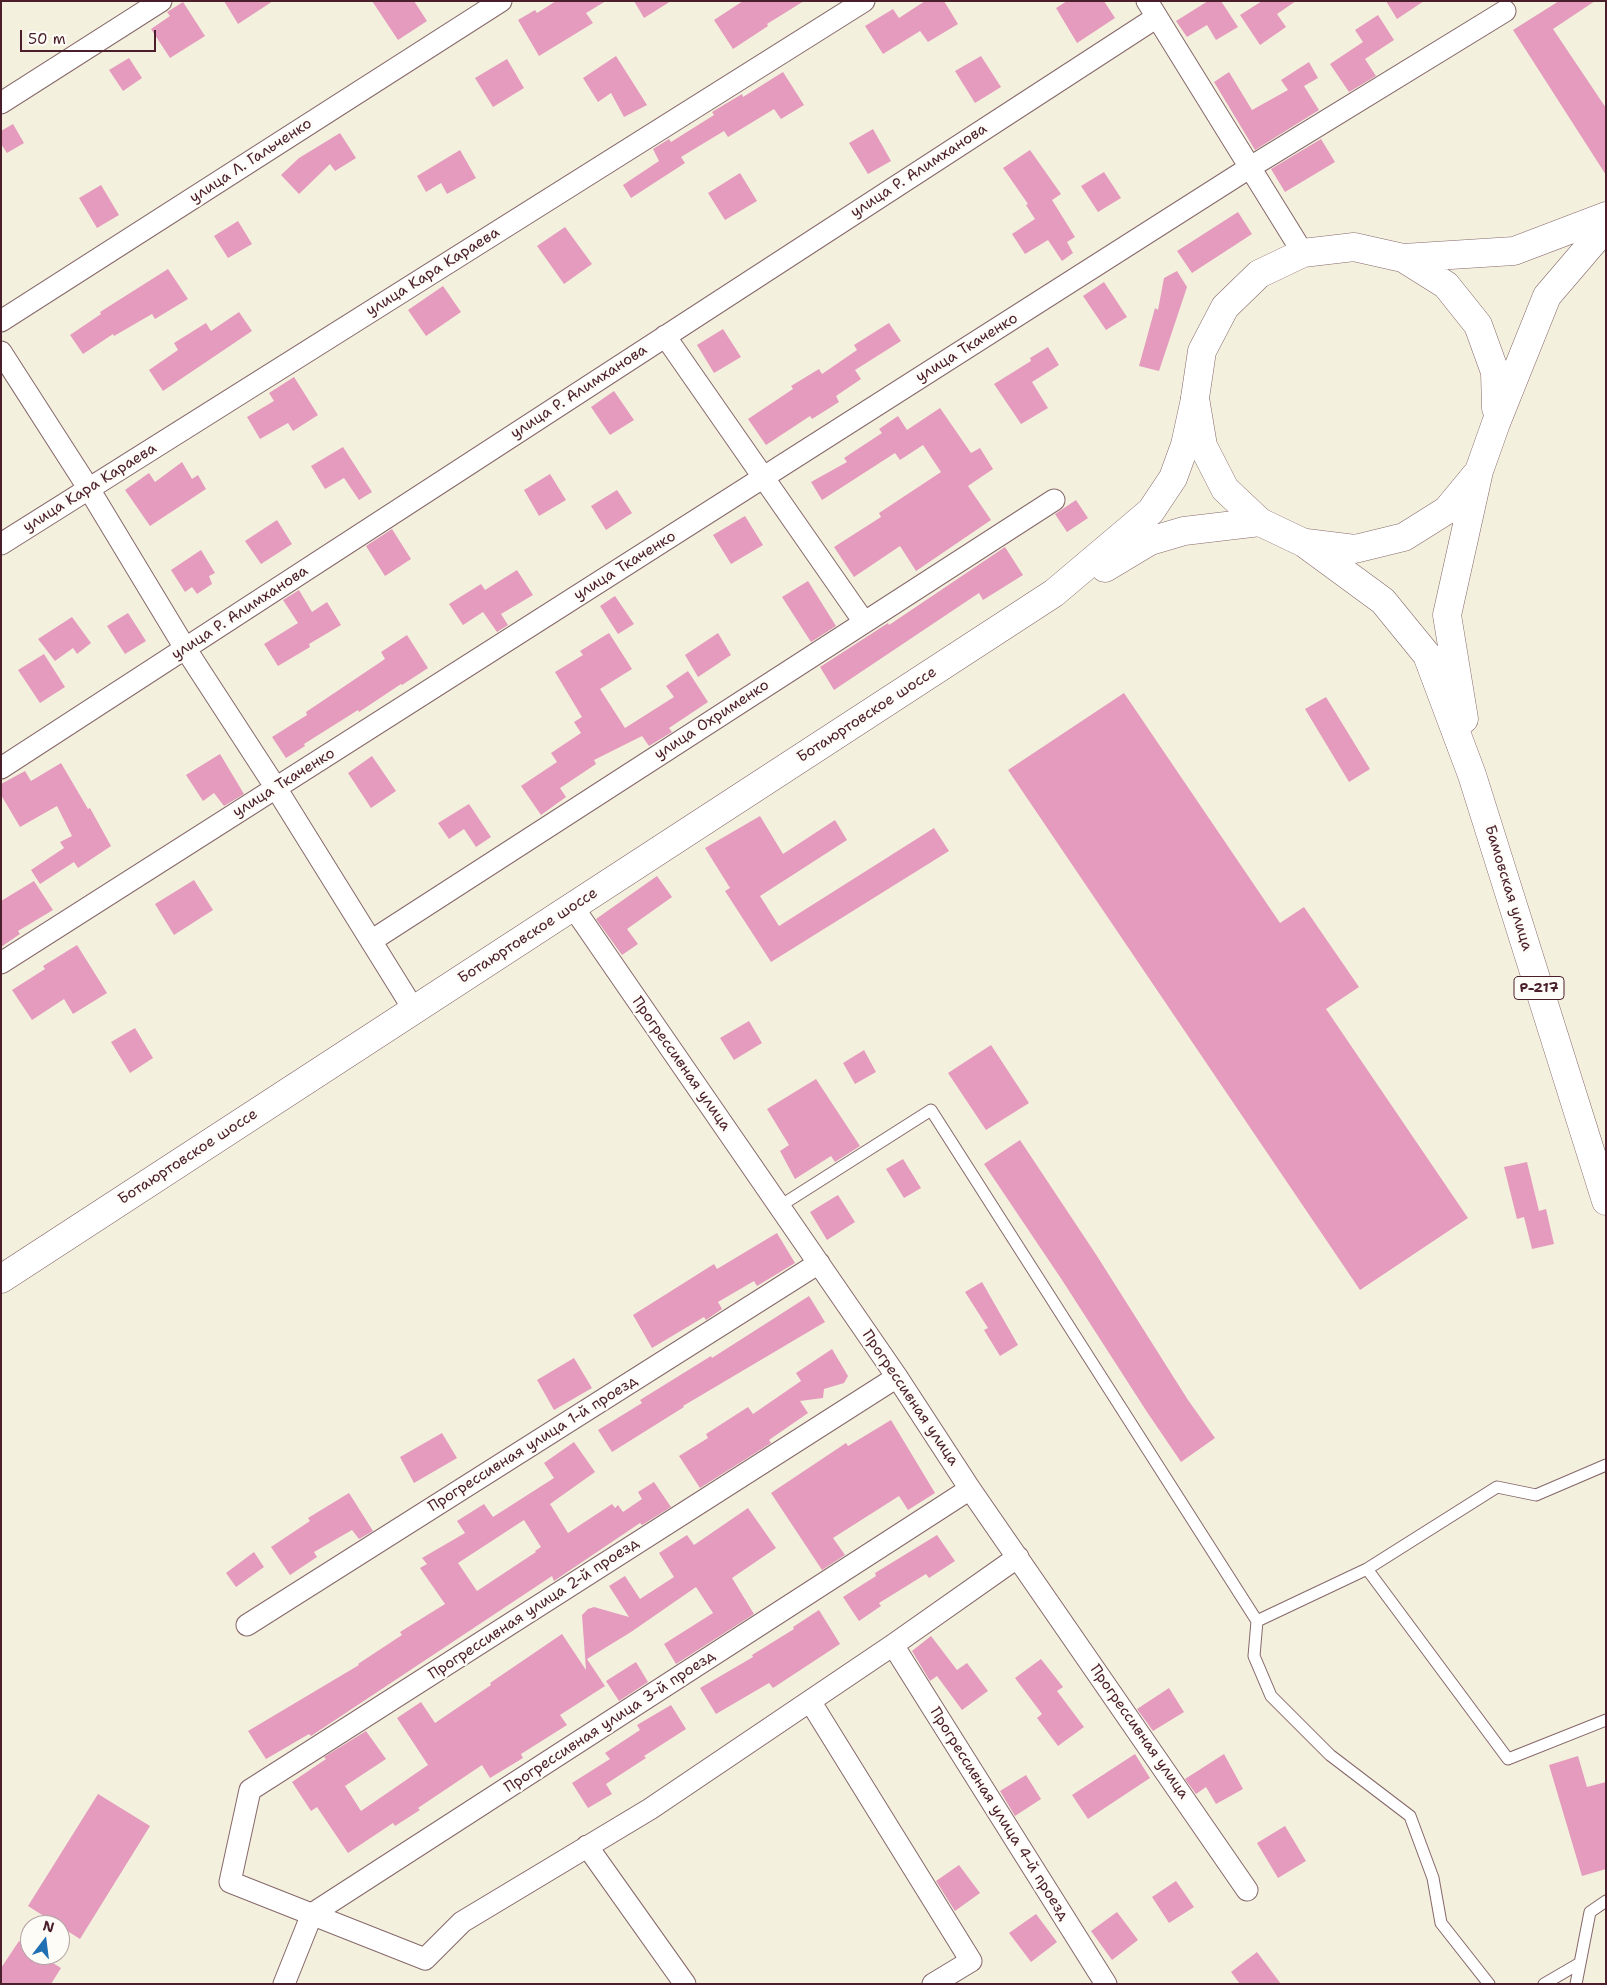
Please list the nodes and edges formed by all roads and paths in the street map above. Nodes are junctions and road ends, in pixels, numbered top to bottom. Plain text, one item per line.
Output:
1 (161, 1) edge
2 (501, 1) edge
3 (864, 1) edge
4 (1152, 9) edge
5 (1504, 11) dead end
6 (1, 103) edge
7 (1249, 168) junction
8 (1606, 216) edge
9 (1606, 227) edge
10 (1303, 253) junction
11 (1403, 258) junction
12 (1, 320) edge
13 (665, 336) junction
14 (1, 352) edge
15 (1195, 398) junction
16 (1496, 423) junction
17 (1479, 471) junction
18 (763, 478) junction
19 (89, 489) junction
20 (1054, 500) dead end
21 (1260, 522) junction
22 (1304, 543) junction
23 (1, 544) edge
24 (1054, 593) junction
25 (864, 622) junction
26 (185, 648) junction
27 (1, 768) edge
28 (1472, 775) junction
29 (276, 788) junction
30 (573, 907) junction
31 (371, 941) junction
32 (1, 963) edge
33 (414, 1010) junction
34 (1606, 1201) edge
35 (780, 1206) junction
36 (819, 1263) junction
37 (1, 1279) edge
38 (898, 1377) junction
39 (1606, 1465) edge
40 (970, 1489) junction
41 (1018, 1557) junction
42 (1367, 1569) junction
43 (1257, 1621) junction
44 (248, 1625) dead end
45 (893, 1645) junction
46 (810, 1701) junction
47 (1606, 1720) edge
48 (587, 1846) junction
49 (1247, 1890) dead end
50 (1606, 1901) edge
51 (312, 1914) junction
52 (1580, 1963) junction
53 (284, 1984) edge
54 (685, 1984) edge
55 (933, 1984) edge
56 (1106, 1984) edge
57 (1489, 1984) edge
58 (1544, 1984) edge
59 (1576, 1984) edge

1 - 6 street
2 - 12 street, улица Л. Гальченко
3 - 19 street, улица Кара Караева
4 - 7 street
4 - 13 street, улица Р. Алимханова
5 - 7 street, улица Ткаченко
7 - 10 street
7 - 18 street, улица Ткаченко
8 - 11 main road
9 - 16 main road
10 - 11 main road
10 - 15 main road
11 - 16 main road
13 - 18 street
13 - 26 street, улица Р. Алимханова
14 - 19 street
15 - 21 main road
15 - 24 main road
16 - 17 main road
17 - 22 main road
17 - 28 main road
18 - 25 street
18 - 29 street, улица Ткаченко
19 - 23 street, улица Кара Караева
19 - 26 street
20 - 25 street, улица Охрименко
21 - 22 main road
21 - 24 main road
22 - 28 main road
24 - 30 main road, Ботаюртовское шоссе
25 - 31 street, улица Охрименко
26 - 27 street, улица Р. Алимханова
26 - 29 street
28 - 34 main road, Бамовская улица / Р-217
29 - 31 street
29 - 32 street, улица Ткаченко
30 - 33 main road, Ботаюртовское шоссе
30 - 35 street, Прогрессивная улица
31 - 33 street
33 - 37 main road, Ботаюртовское шоссе
35 - 36 street, Прогрессивная улица
35 - 43 lane
36 - 38 street, Прогрессивная улица
36 - 44 street, Прогрессивная улица 1-й проезд
38 - 40 street, Прогрессивная улица
38 - 51 street, Прогрессивная улица 2-й проезд
39 - 42 lane
40 - 41 street, Прогрессивная улица
40 - 51 street, Прогрессивная улица 3-й проезд
41 - 45 street
41 - 49 street, Прогрессивная улица
42 - 43 lane
42 - 47 lane
43 - 57 lane
45 - 46 street
45 - 56 street, Прогрессивная улица 4-й проезд
46 - 48 street
46 - 55 street
48 - 51 street
48 - 54 street
50 - 52 lane
51 - 53 street
52 - 58 lane
52 - 59 lane

